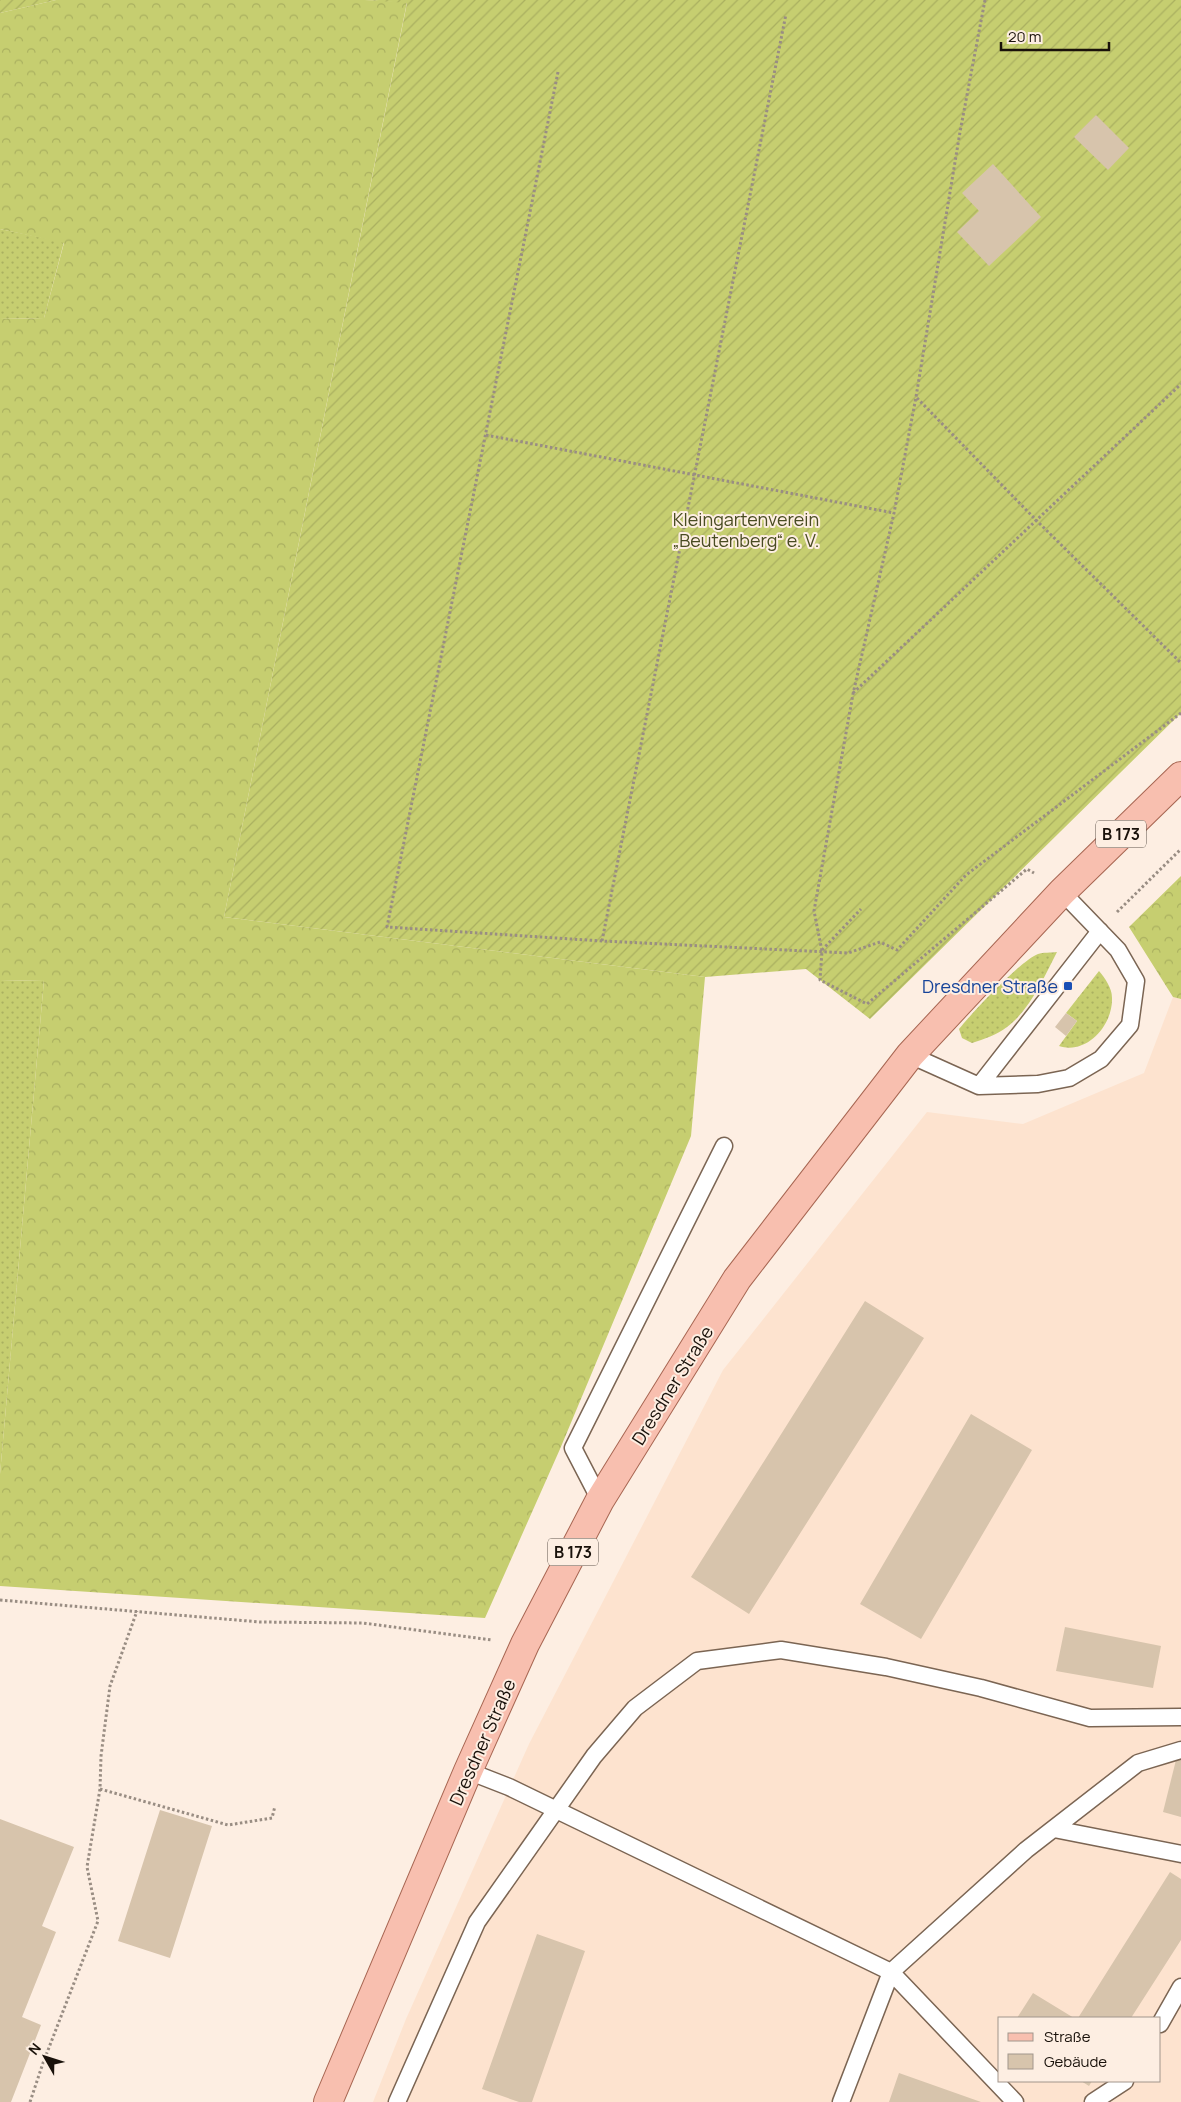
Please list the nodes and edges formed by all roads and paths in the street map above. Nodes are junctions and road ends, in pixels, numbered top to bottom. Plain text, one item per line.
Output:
1 (985, 0) edge
2 (786, 14) dead end
3 (558, 72) dead end
4 (1181, 384) edge
5 (916, 397) junction
6 (486, 435) junction
7 (695, 475) junction
8 (894, 513) junction
9 (1036, 520) junction
10 (1181, 663) edge
11 (853, 694) junction
12 (1181, 713) edge
13 (1181, 776) edge
14 (1181, 849) edge
15 (1062, 892) junction
16 (861, 909) dead end
17 (1100, 931) junction
18 (602, 941) junction
19 (822, 951) junction
20 (910, 1055) junction
21 (979, 1086) junction
22 (724, 1146) dead end
23 (600, 1500) junction
24 (0, 1600) edge
25 (138, 1611) junction
26 (525, 1644) junction
27 (1181, 1718) edge
28 (1181, 1750) edge
29 (468, 1771) junction
30 (100, 1789) junction
31 (276, 1806) dead end
32 (556, 1811) junction
33 (1054, 1828) junction
34 (1181, 1854) edge
35 (891, 1972) junction
36 (1181, 1987) edge
37 (1161, 2022) edge
38 (1123, 2082) edge
39 (30, 2102) edge
40 (328, 2102) edge
41 (397, 2102) edge
42 (841, 2102) edge
43 (1015, 2102) edge
44 (1093, 2102) edge

1 - 5 path
2 - 7 path
3 - 6 path
4 - 9 path
5 - 8 path
5 - 9 path
6 - 7 path
6 - 18 path
7 - 8 path
7 - 18 path
8 - 11 path
9 - 10 path
9 - 11 path
11 - 19 path
12 - 19 path
13 - 15 main road, Dresdner Straße / B 173
14 - 17 path
15 - 17 lane
15 - 19 path
15 - 20 main road, Dresdner Straße / B 173
16 - 19 path
17 - 21 lane
17 - 21 lane
18 - 19 path
20 - 21 lane
20 - 23 main road, Dresdner Straße / B 173
22 - 23 lane
23 - 26 main road, Dresdner Straße / B 173
24 - 25 path
25 - 26 path
25 - 30 path
26 - 29 main road, Dresdner Straße / B 173
27 - 32 lane
28 - 33 lane
29 - 32 lane
29 - 40 main road, Dresdner Straße / B 173
30 - 31 path
30 - 39 path
32 - 35 lane
32 - 41 lane
33 - 34 lane
33 - 35 lane
35 - 42 lane
35 - 43 lane
36 - 37 lane
38 - 44 lane

